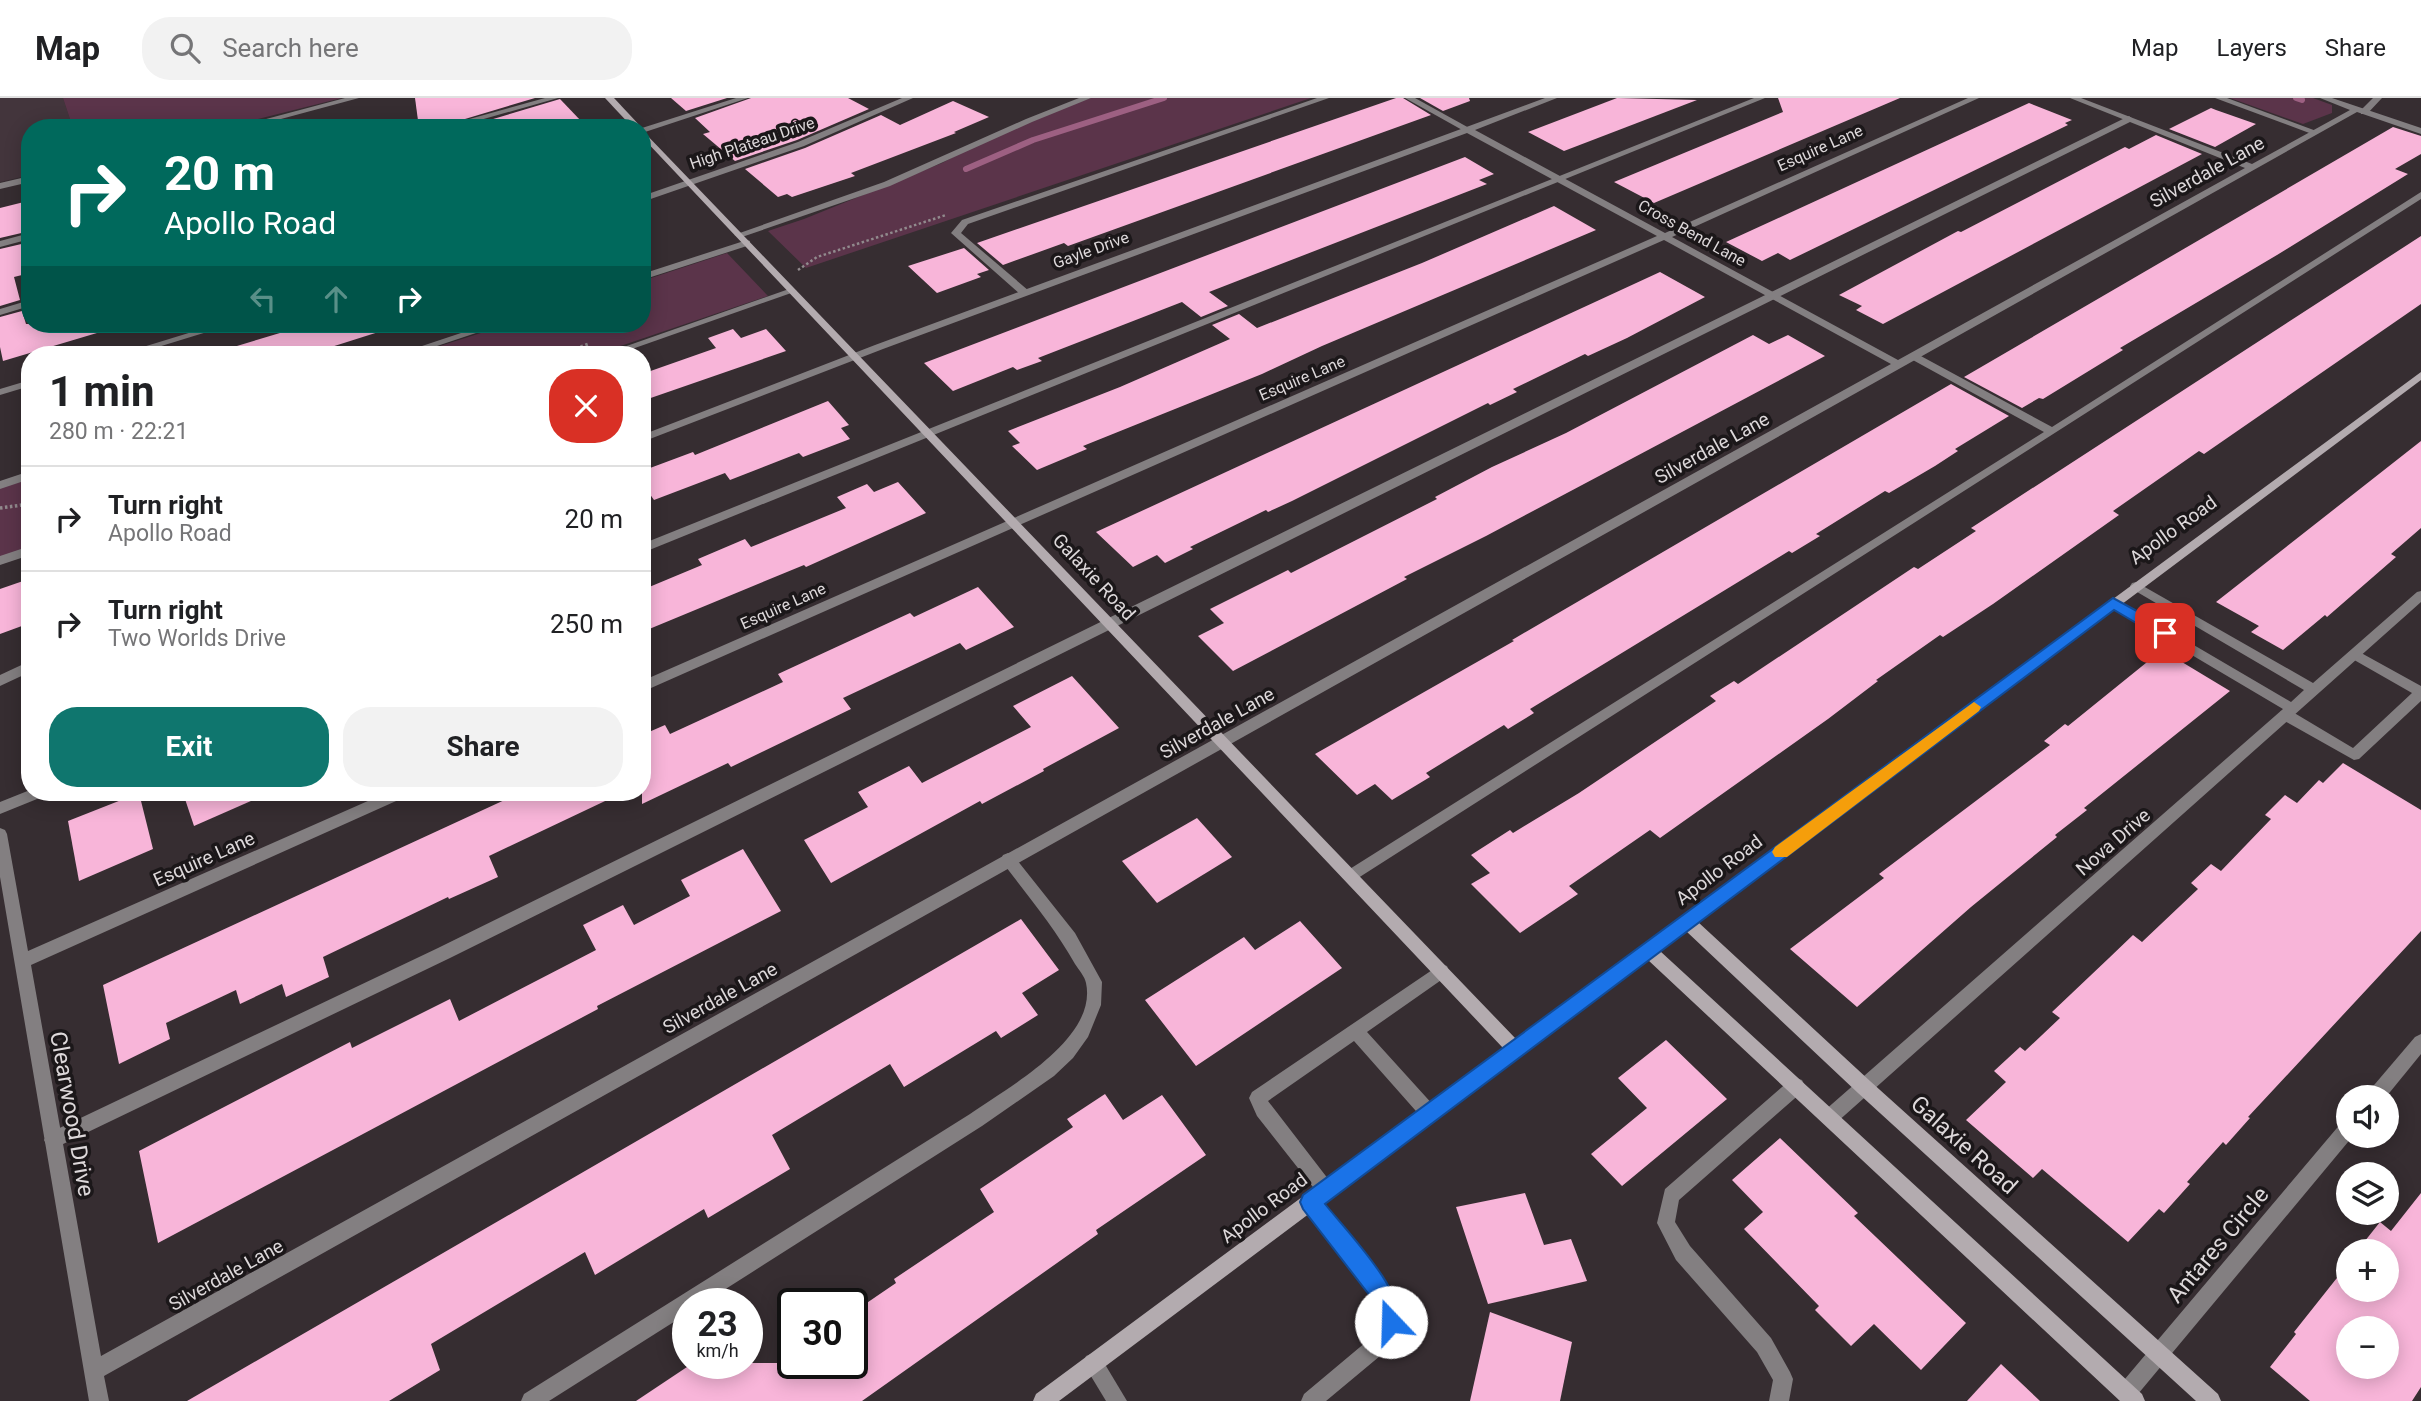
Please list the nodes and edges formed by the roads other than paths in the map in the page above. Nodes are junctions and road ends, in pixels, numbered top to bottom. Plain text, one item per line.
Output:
1 (355, 98) edge
2 (554, 98) edge
3 (609, 98) edge
4 (744, 98) edge
5 (909, 98) edge
6 (1087, 98) edge
7 (1325, 98) edge
8 (1409, 98) edge
9 (1553, 98) edge
10 (1761, 98) edge
11 (1975, 98) edge
12 (2074, 98) edge
13 (2219, 98) edge
14 (2324, 98) edge
15 (2378, 98) edge
16 (2360, 111) junction
17 (272, 119) edge
18 (475, 119) edge
19 (629, 119) edge
20 (2129, 119) junction
21 (651, 129) edge
22 (1468, 129) junction
23 (2421, 131) edge
24 (2315, 132) junction
25 (651, 142) edge
26 (2253, 168) junction
27 (1560, 179) junction
28 (21, 181) edge
29 (689, 182) junction
30 (0, 187) edge
31 (2421, 195) edge
32 (651, 196) edge
33 (1666, 236) junction
34 (21, 238) edge
35 (743, 239) junction
36 (0, 244) edge
37 (651, 274) edge
38 (792, 291) junction
39 (1026, 293) junction
40 (1772, 295) junction
41 (21, 306) edge
42 (0, 312) edge
43 (197, 333) edge
44 (470, 333) edge
45 (153, 346) edge
46 (428, 346) edge
47 (632, 346) edge
48 (856, 356) junction
49 (1915, 357) junction
50 (1900, 365) junction
51 (2421, 375) edge
52 (21, 386) edge
53 (0, 392) edge
54 (2052, 432) junction
55 (931, 433) junction
56 (651, 436) edge
57 (21, 478) edge
58 (0, 485) edge
59 (1014, 523) junction
60 (651, 545) edge
61 (21, 554) edge
62 (0, 561) edge
63 (2136, 586) junction
64 (2421, 595) edge
65 (2113, 603) junction
66 (1109, 623) junction
67 (2354, 654) junction
68 (21, 670) edge
69 (1, 680) edge
70 (651, 683) edge
71 (2315, 690) junction
72 (2421, 692) edge
73 (2290, 712) junction
74 (1222, 743) junction
75 (21, 799) edge
76 (383, 801) edge
77 (0, 808) edge
78 (0, 834) edge
79 (1008, 859) junction
80 (1350, 876) junction
81 (1687, 922) junction
82 (1648, 951) junction
83 (23, 961) junction
84 (1441, 971) junction
85 (1356, 1031) junction
86 (2421, 1042) edge
87 (1516, 1050) junction
88 (2385, 1085) edge
89 (1796, 1086) junction
90 (1864, 1087) junction
91 (1429, 1113) junction
92 (1830, 1117) junction
93 (53, 1140) junction
94 (2336, 1142) edge
95 (1318, 1196) junction
96 (2157, 1353) junction
97 (1093, 1363) junction
98 (94, 1370) junction
99 (2130, 1397) edge
100 (99, 1401) edge
101 (531, 1401) edge
102 (1043, 1401) edge
103 (1117, 1401) edge
104 (1311, 1401) edge
105 (1779, 1401) edge
106 (2211, 1401) edge

1 - 17 street
2 - 18 street
3 - 19 street
4 - 21 street
5 - 29 street, High Plateau Drive
6 - 35 street
7 - 39 street
8 - 22 street, Cross Bend Lane
9 - 22 street, Gayle Drive
10 - 27 street
11 - 33 street, Esquire Lane
12 - 20 street
13 - 24 street
14 - 16 street
15 - 16 street, Silverdale Lane
16 - 23 street
16 - 24 street, Silverdale Lane
20 - 26 street
20 - 40 street
22 - 27 street, Cross Bend Lane
22 - 39 street, Gayle Drive
24 - 26 street, Silverdale Lane
25 - 29 street, Galaxie Road
26 - 49 street, Silverdale Lane
27 - 33 street, Cross Bend Lane
27 - 55 street
28 - 30 street
29 - 32 street, High Plateau Drive
29 - 35 street, Galaxie Road
31 - 54 street
33 - 40 street, Cross Bend Lane
33 - 59 street, Esquire Lane
34 - 36 street
35 - 37 street
35 - 38 street, Galaxie Road
38 - 47 street
38 - 48 street, Galaxie Road
39 - 48 street, Gayle Drive
40 - 50 street, Cross Bend Lane
40 - 66 street
41 - 42 street
43 - 45 street
44 - 46 street
48 - 55 street, Galaxie Road
48 - 56 street, Gayle Drive
49 - 50 street, Silverdale Lane
49 - 54 street
50 - 74 street, Silverdale Lane
51 - 63 street, Apollo Road
52 - 53 street
54 - 80 street
55 - 59 street, Galaxie Road
55 - 60 street
57 - 58 street
59 - 66 street, Galaxie Road
59 - 70 street, Esquire Lane
61 - 62 street
63 - 65 street, Apollo Road
63 - 71 street
64 - 67 street, Nova Drive
65 - 73 street
65 - 81 street, Apollo Road
66 - 74 street, Galaxie Road
66 - 93 street
67 - 71 street, Nova Drive
67 - 72 street
68 - 69 street
71 - 73 street, Nova Drive
72 - 73 street
73 - 90 street, Nova Drive
74 - 79 street, Silverdale Lane
74 - 80 street, Galaxie Road
75 - 77 street
76 - 83 street, Esquire Lane
78 - 83 street, Clearwood Drive
79 - 98 street, Silverdale Lane
79 - 101 street
80 - 84 street, Galaxie Road
81 - 82 street, Apollo Road
81 - 90 street, Galaxie Road
82 - 87 street, Apollo Road
82 - 89 street
83 - 93 street, Clearwood Drive
84 - 85 street
84 - 87 street, Galaxie Road
85 - 91 street
85 - 95 street
86 - 88 street
87 - 91 street, Apollo Road
89 - 92 street
89 - 105 street
90 - 92 street, Nova Drive
90 - 96 street, Galaxie Road
91 - 95 street, Apollo Road
92 - 99 street
93 - 98 street, Clearwood Drive
94 - 96 street, Antares Circle
95 - 97 street, Apollo Road
95 - 104 street
96 - 99 street, Antares Circle
96 - 106 street, Galaxie Road
97 - 102 street, Apollo Road
97 - 103 street
98 - 100 street, Clearwood Drive

